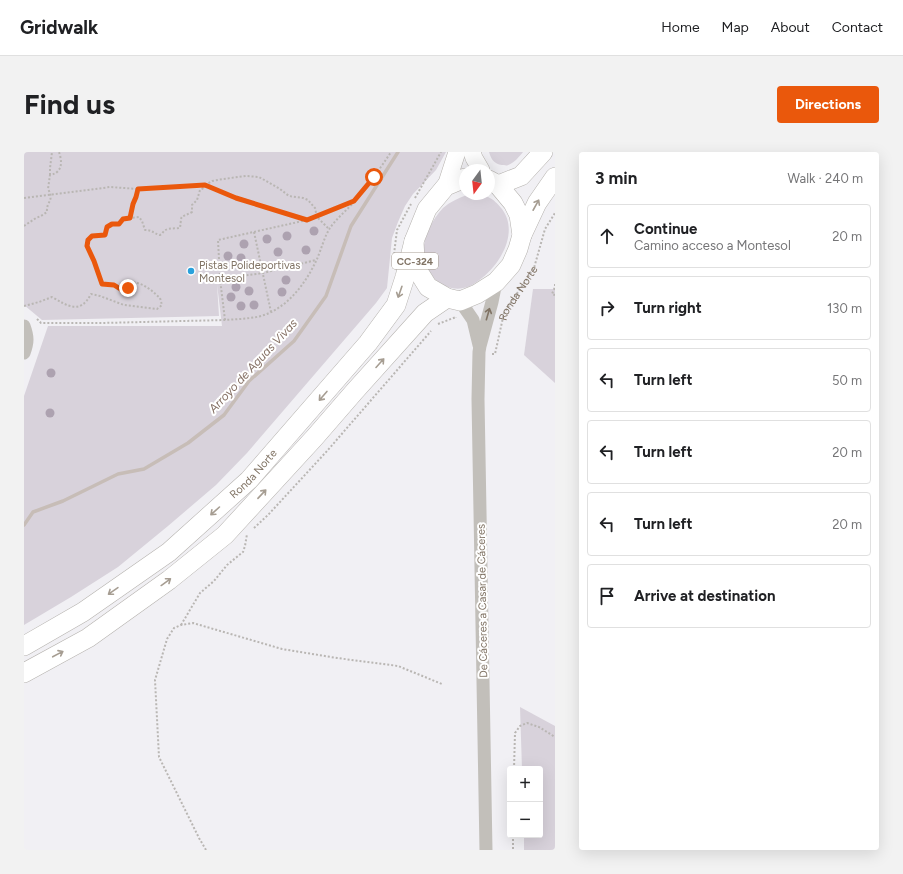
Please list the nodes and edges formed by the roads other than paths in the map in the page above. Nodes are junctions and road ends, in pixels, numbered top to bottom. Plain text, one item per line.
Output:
1 (457, 152) edge
2 (472, 152) edge
3 (543, 152) edge
4 (478, 164) edge
5 (555, 177) edge
6 (459, 181) edge
7 (495, 183) edge
8 (495, 184) edge
9 (446, 186) junction
10 (522, 235) junction
11 (414, 241) junction
12 (496, 282) junction
13 (454, 300) junction
14 (24, 326) edge
15 (479, 349) junction
16 (24, 353) edge
17 (24, 646) edge
18 (24, 672) edge
19 (486, 850) edge

1 - 9 main road, CC-324
2 - 4 main road
3 - 7 highway, Ronda Norte
10 -> 5 highway, Ronda Norte
6 - 9 highway, Ronda Norte / CC-324
8 - 10 highway, Ronda Norte
9 - 11 highway, Ronda Norte / CC-324
10 - 12 highway, Ronda Norte
11 - 13 highway, Ronda Norte / CC-324
11 -> 17 highway, Ronda Norte
12 - 13 highway, Ronda Norte
15 -> 12 street, CC-324
13 - 15 street, CC-324
18 -> 13 highway, Ronda Norte
14 - 16 street
15 - 19 street, De Cáceres a Casar de Cáceres / CC-324

